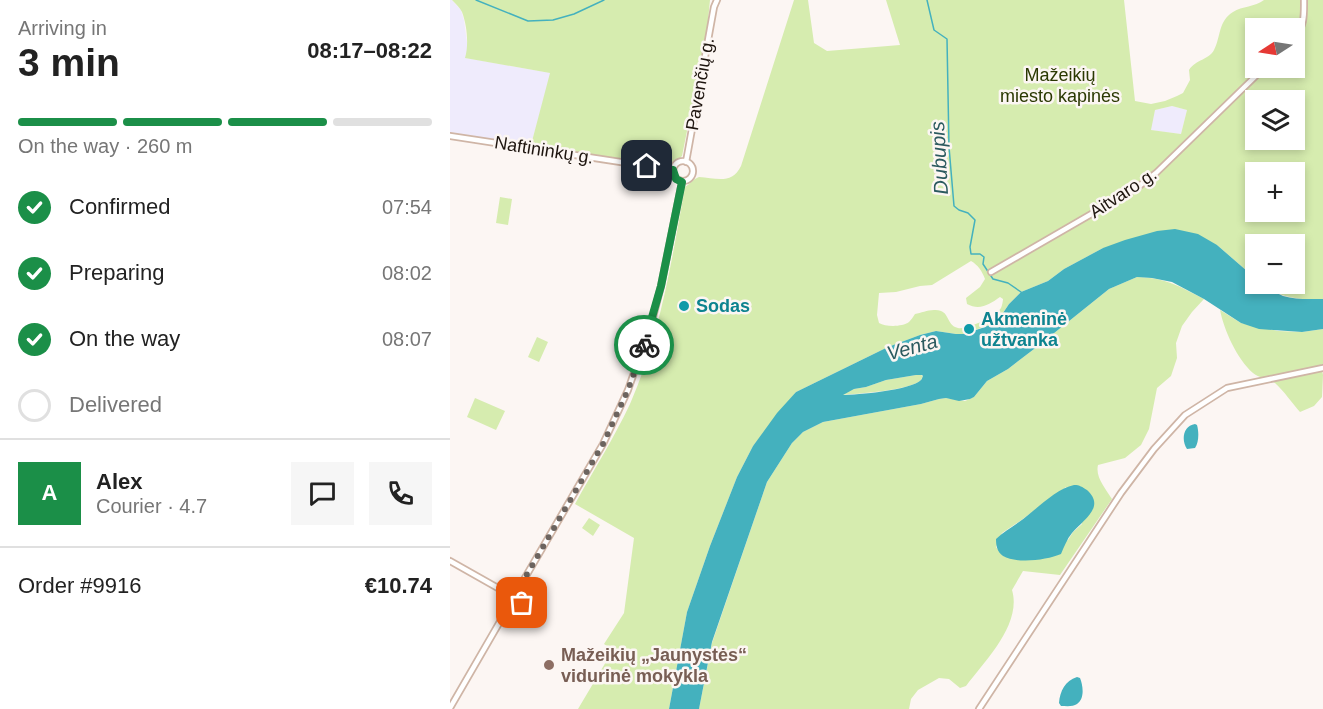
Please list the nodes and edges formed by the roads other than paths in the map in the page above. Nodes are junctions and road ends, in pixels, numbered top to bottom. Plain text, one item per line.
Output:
1 (715, 0) edge
2 (1304, 0) edge
3 (1304, 18) edge
4 (1254, 78) edge
5 (450, 136) edge
6 (686, 162) junction
7 (673, 170) junction
8 (682, 182) junction
9 (991, 272) dead end
10 (1323, 368) edge
11 (450, 561) edge
12 (519, 588) junction
13 (505, 592) junction
14 (509, 606) junction
15 (450, 708) edge
16 (979, 709) edge

1 - 6 street, Pavenčių g.
2 - 3 street
4 - 9 street, Aitvaro g.
5 - 7 street, Naftininkų g.
6 - 7 street
6 - 8 street
7 - 8 street
8 - 12 street
10 - 16 street
11 - 13 street
12 - 13 street
12 - 14 street
13 - 14 street
14 - 15 street

